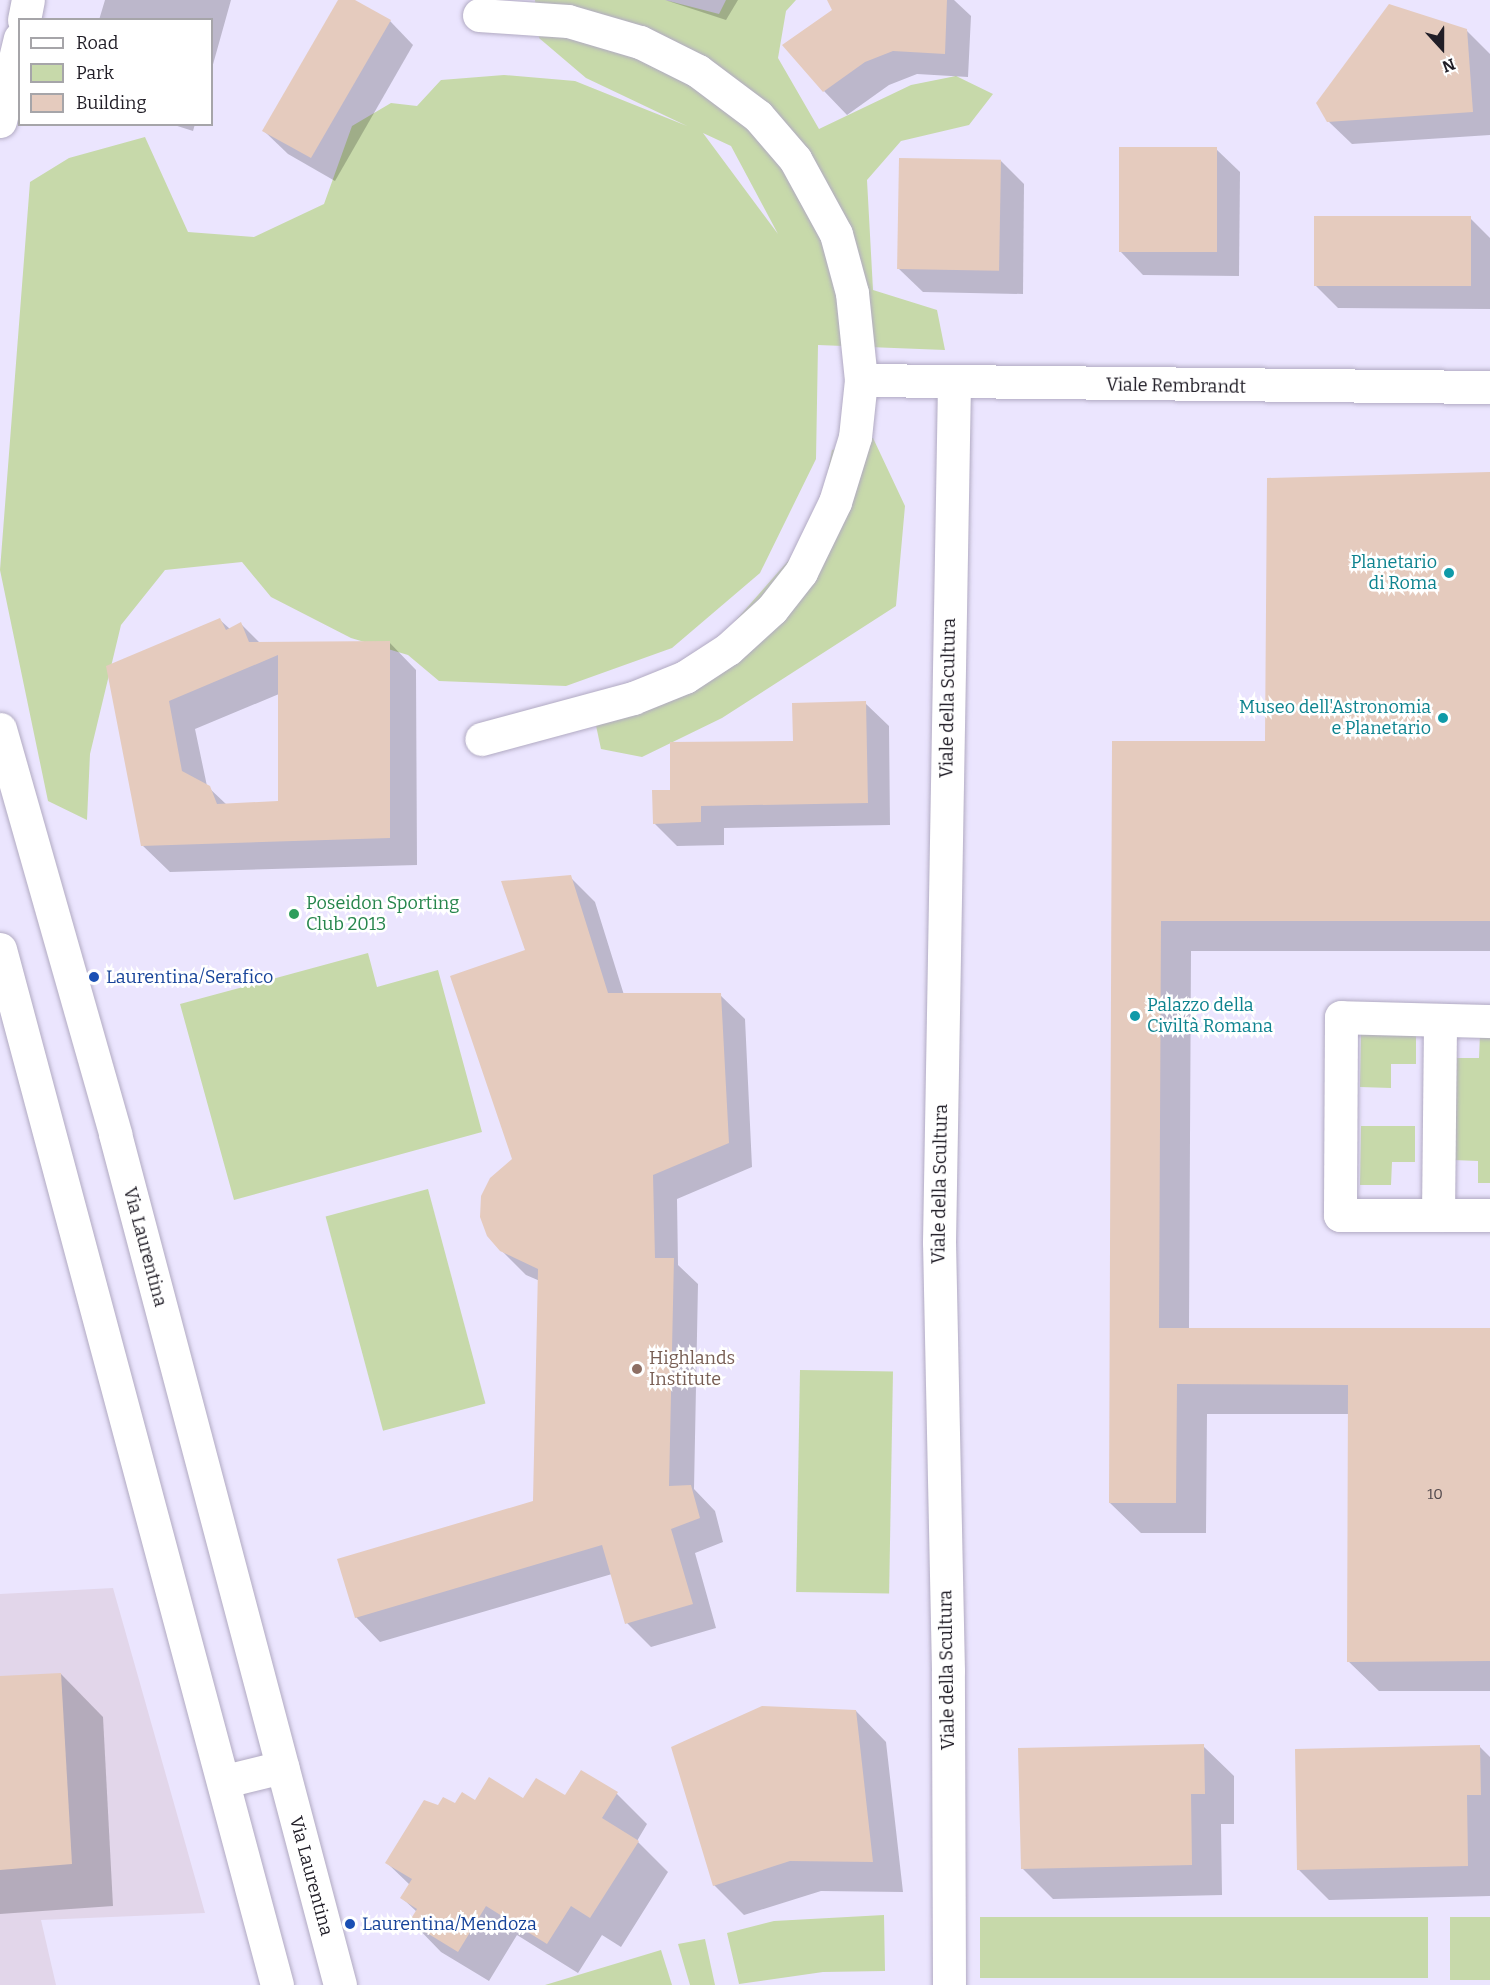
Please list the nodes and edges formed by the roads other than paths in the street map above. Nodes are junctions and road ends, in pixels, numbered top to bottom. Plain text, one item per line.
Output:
1 (28, 0) edge
2 (479, 15) dead end
3 (24, 18) edge
4 (18, 46) edge
5 (0, 121) edge
6 (861, 380) junction
7 (954, 382) junction
8 (1490, 387) edge
9 (0, 729) edge
10 (481, 739) dead end
11 (0, 949) edge
12 (1440, 1020) junction
13 (1490, 1021) edge
14 (1438, 1215) junction
15 (1490, 1215) edge
16 (282, 1767) junction
17 (225, 1781) junction
18 (277, 1985) edge
19 (340, 1985) edge
20 (949, 1985) edge

1 - 3 street
2 - 6 street
4 - 5 street
6 - 7 street, Viale Rembrandt
6 - 10 street
7 - 8 street, Viale Rembrandt
7 - 20 street, Viale della Scultura
9 - 16 street, Via Laurentina
11 - 17 street
12 - 13 street
12 - 14 street
12 - 14 street
14 - 15 street
16 - 17 street
16 - 19 street, Via Laurentina
17 - 18 street

